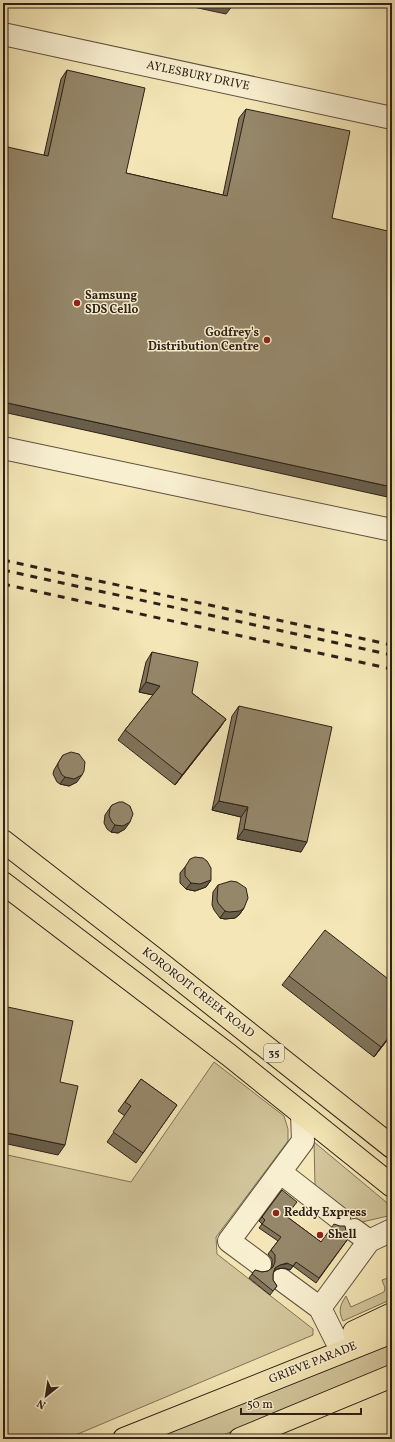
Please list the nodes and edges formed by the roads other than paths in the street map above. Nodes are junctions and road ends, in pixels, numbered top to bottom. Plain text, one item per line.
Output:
1 (3, 34) edge
2 (392, 118) edge
3 (3, 448) edge
4 (392, 530) edge
5 (3, 841) edge
6 (3, 883) edge
7 (3, 887) edge
8 (31, 904) junction
9 (302, 1114) junction
10 (392, 1147) edge
11 (280, 1172) junction
12 (392, 1186) edge
13 (354, 1230) junction
14 (392, 1230) edge
15 (260, 1264) dead end
16 (282, 1280) dead end
17 (320, 1308) junction
18 (392, 1314) edge
19 (392, 1332) edge
20 (339, 1346) junction
21 (392, 1376) edge
22 (124, 1439) edge
23 (240, 1439) edge

1 - 2 street, AYLESBURY DRIVE
3 - 4 street
5 - 10 main road, KOROROIT CREEK ROAD / 35
6 - 8 main road, 35
7 - 8 street
8 - 9 main road, 35
9 - 11 street
9 - 12 main road, 35
11 - 13 street
11 - 15 street
13 - 14 street
13 - 17 street
16 - 17 street
17 - 20 street
18 - 20 main road
19 - 20 main road, GRIEVE PARADE
20 - 22 main road
21 - 23 main road

